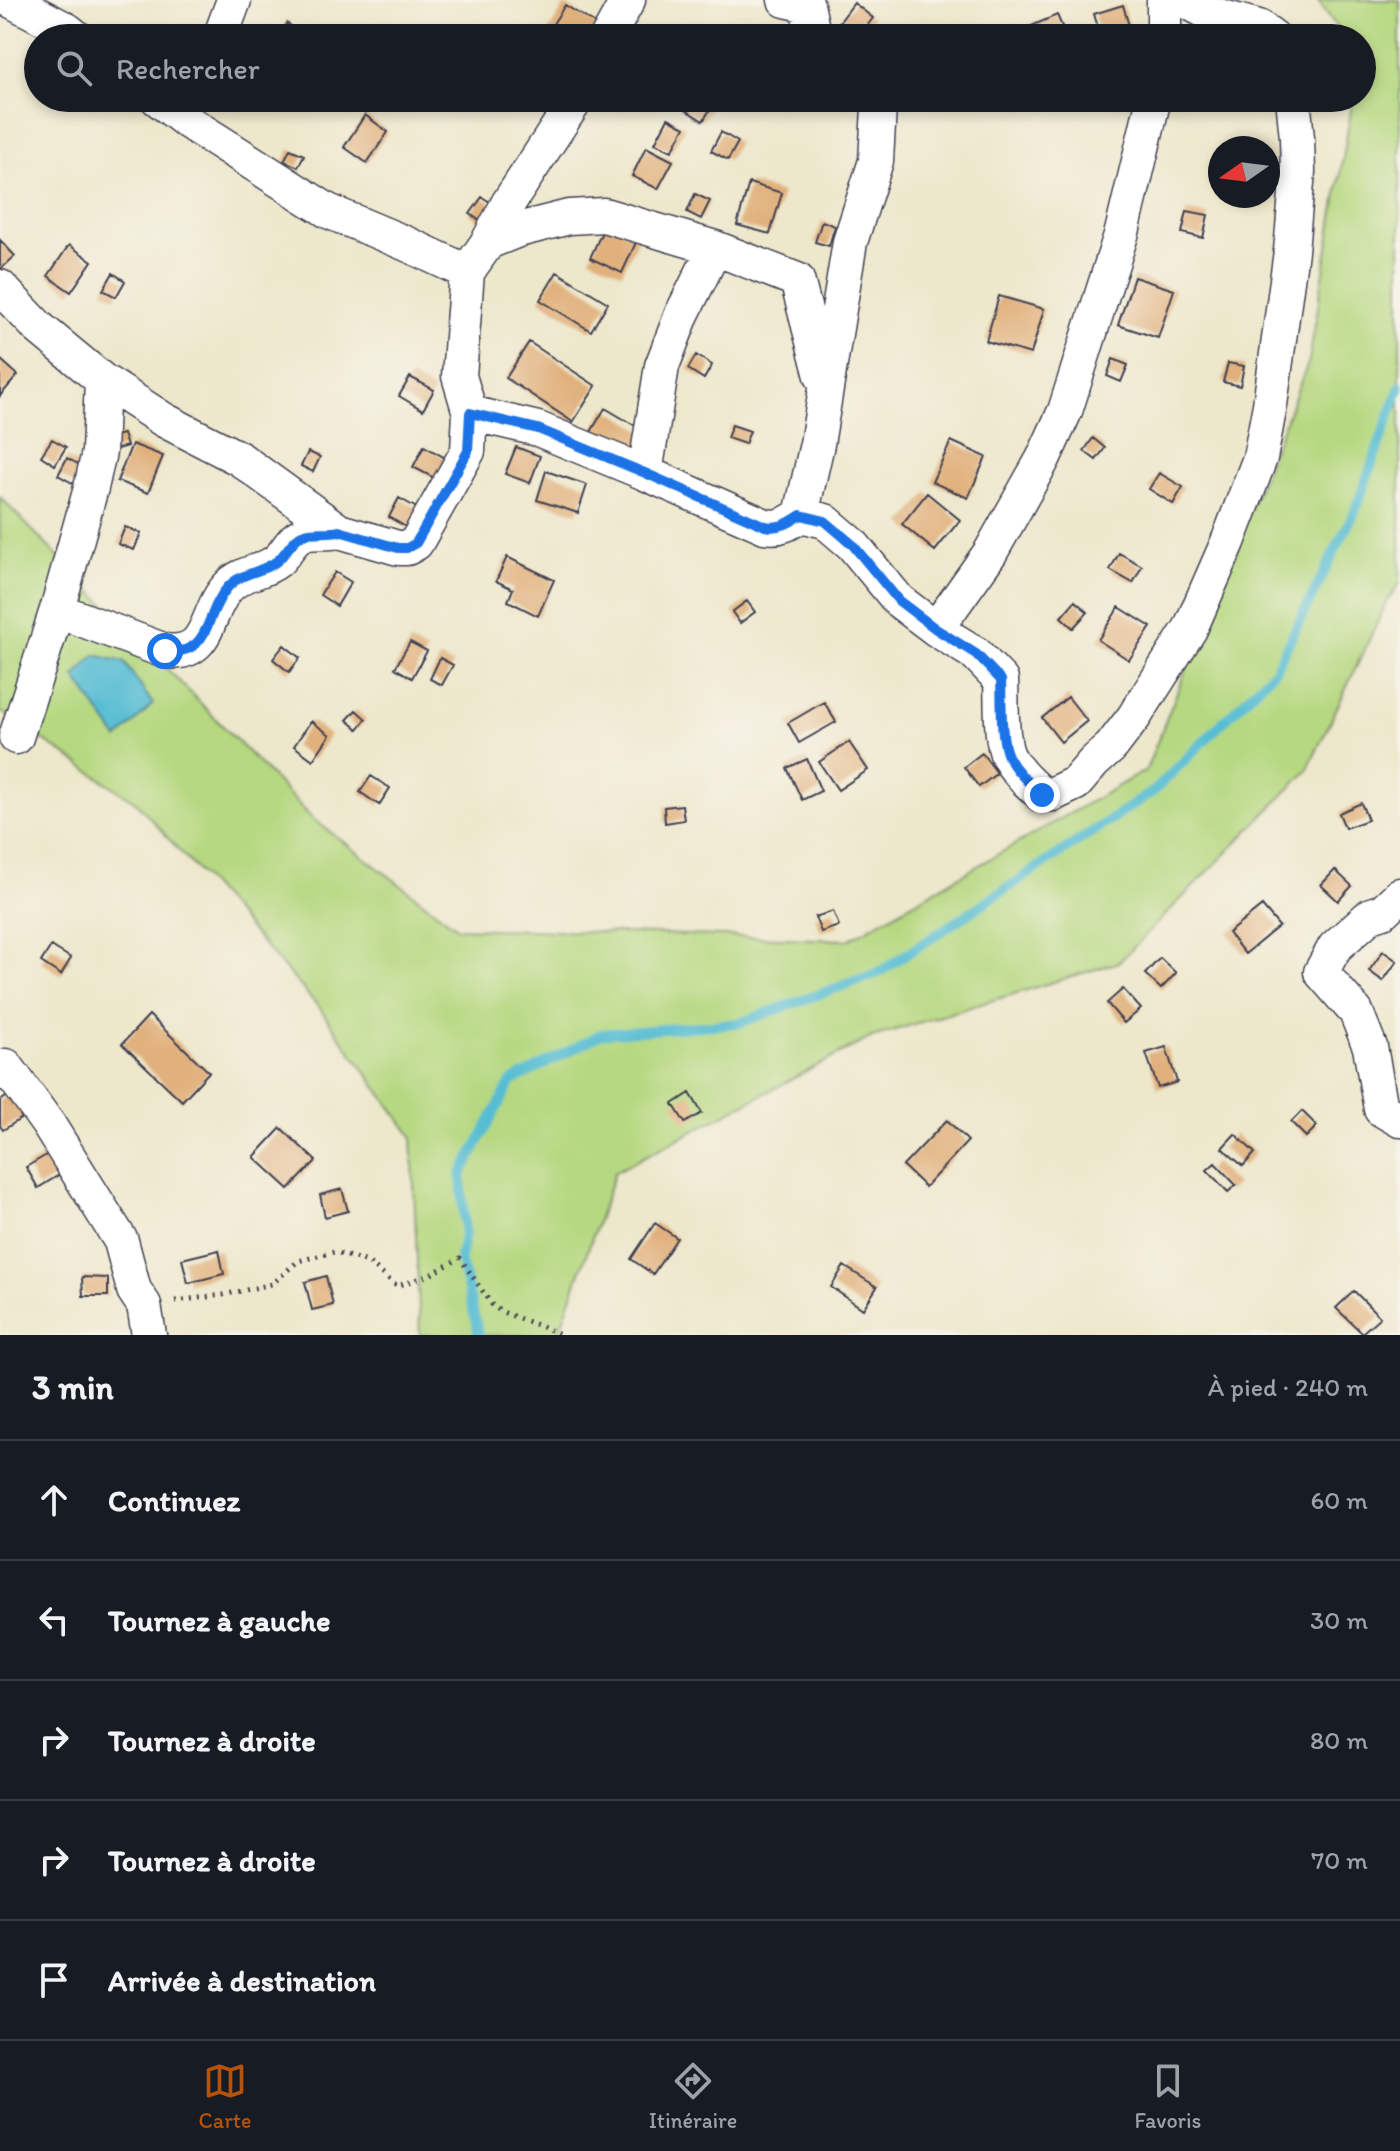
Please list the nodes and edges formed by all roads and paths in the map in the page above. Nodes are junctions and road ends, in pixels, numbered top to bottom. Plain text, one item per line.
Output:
1 (10, 0) edge
2 (234, 0) edge
3 (628, 0) edge
4 (1164, 0) edge
5 (1184, 0) edge
6 (800, 2) edge
7 (56, 24) edge
8 (225, 24) edge
9 (615, 24) edge
10 (809, 24) edge
11 (1164, 24) edge
12 (1248, 24) edge
13 (196, 112) edge
14 (568, 112) edge
15 (879, 112) edge
16 (1147, 112) edge
17 (1294, 112) edge
18 (488, 242) junction
19 (715, 248) junction
20 (467, 272) junction
21 (0, 287) edge
22 (102, 380) junction
23 (826, 389) junction
24 (470, 413) junction
25 (645, 473) junction
26 (801, 515) junction
27 (339, 531) junction
28 (57, 610) junction
29 (936, 629) junction
30 (16, 737) dead end
31 (1400, 895) edge
32 (0, 1073) edge
33 (1400, 1120) edge
34 (146, 1320) edge
35 (563, 1335) edge

1 - 7 street
2 - 8 street
3 - 9 street
4 - 11 street
5 - 12 street
6 - 10 street
13 - 20 street
14 - 18 street
15 - 23 street
16 - 29 street
17 - 29 street
18 - 19 street
18 - 20 street
19 - 23 street
19 - 25 street
20 - 24 street
21 - 22 street
22 - 27 street
22 - 28 street
23 - 26 street
24 - 25 street
24 - 27 street
25 - 26 street
26 - 29 street
27 - 28 street
28 - 30 street
31 - 33 street
32 - 34 street
34 - 35 path

